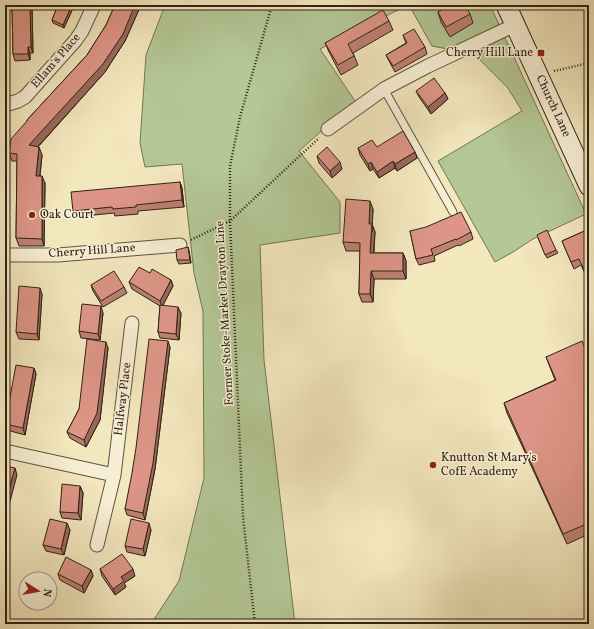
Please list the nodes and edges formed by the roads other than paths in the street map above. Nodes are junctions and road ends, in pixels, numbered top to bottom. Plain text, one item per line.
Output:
1 (94, 5) edge
2 (506, 5) edge
3 (515, 25) junction
4 (384, 89) junction
5 (5, 105) edge
6 (328, 129) road end
7 (589, 186) edge
8 (453, 212) dead end
9 (180, 245) road end
10 (5, 255) edge
11 (132, 323) dead end
12 (5, 452) edge
13 (114, 475) junction
14 (97, 545) dead end

1 - 5 street, Ellam's Place
2 - 3 main road, Church Lane
3 - 4 street
3 - 7 main road, Church Lane
4 - 6 street
4 - 8 lane
9 - 10 street, Cherry Hill Lane
11 - 13 street, Halfway Place
12 - 13 street
13 - 14 street, Halfway Place

